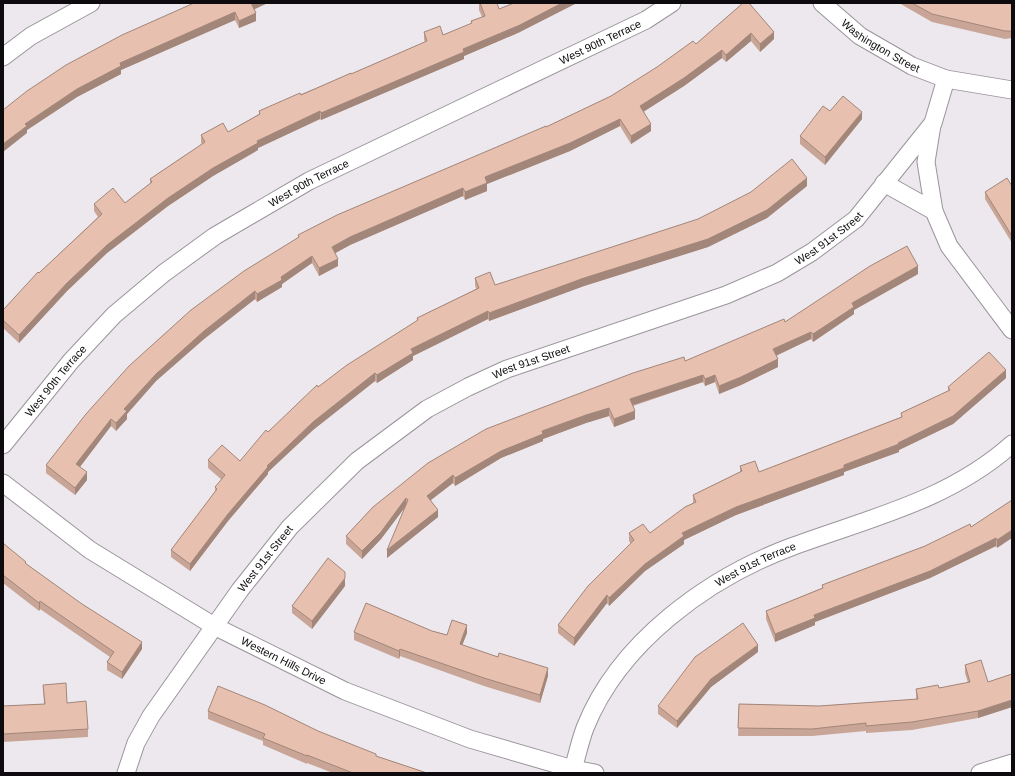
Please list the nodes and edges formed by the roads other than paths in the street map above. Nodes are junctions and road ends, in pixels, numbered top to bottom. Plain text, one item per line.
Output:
1 (91, 3) edge
2 (672, 3) edge
3 (822, 3) edge
4 (3, 57) edge
5 (946, 79) junction
6 (1012, 90) edge
7 (932, 123) junction
8 (884, 183) junction
9 (934, 211) junction
10 (1012, 330) edge
11 (1012, 444) edge
12 (3, 445) edge
13 (3, 483) edge
14 (214, 626) junction
15 (1012, 763) edge
16 (573, 769) junction
17 (126, 773) edge
18 (595, 773) edge
19 (980, 773) edge

1 - 4 street
2 - 12 street, West 90th Terrace
3 - 5 street, Washington Street
5 - 6 street
5 - 7 street, West 91st Street
7 - 8 street, West 91st Street
7 - 9 street
8 - 9 street
8 - 14 street, West 91st Street
9 - 10 street
11 - 16 street, West 91st Terrace
13 - 14 street, Western Hills Drive
14 - 16 street, Western Hills Drive
14 - 17 street, West 91st Street
15 - 19 street
16 - 18 street, Western Hills Drive

